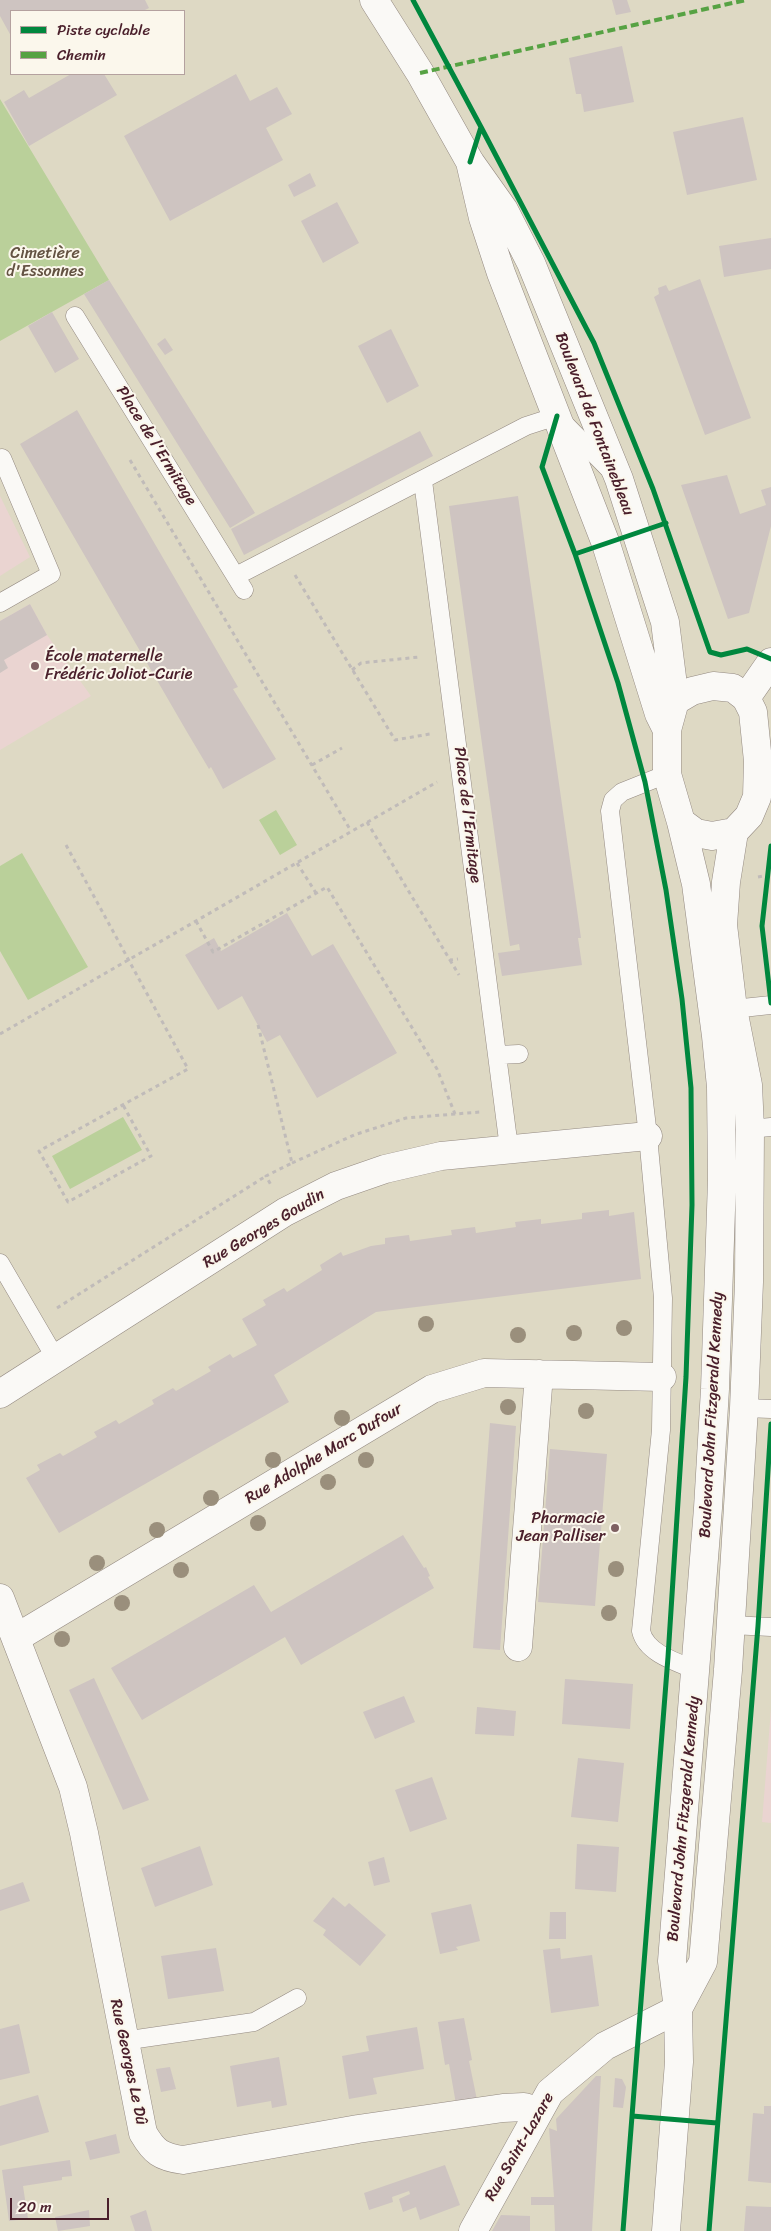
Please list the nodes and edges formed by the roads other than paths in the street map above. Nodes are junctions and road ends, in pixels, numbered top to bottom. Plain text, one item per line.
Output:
1 (374, 0) edge
2 (470, 162) junction
3 (75, 316) dead end
4 (557, 416) junction
5 (2, 458) dead end
6 (619, 479) junction
7 (423, 481) junction
8 (0, 603) edge
9 (771, 662) edge
10 (746, 698) junction
11 (675, 701) junction
12 (667, 730) junction
13 (667, 774) junction
14 (680, 822) junction
15 (734, 832) junction
16 (771, 1005) edge
17 (733, 1009) junction
18 (519, 1054) dead end
19 (498, 1055) junction
20 (761, 1128) edge
21 (648, 1136) junction
22 (509, 1148) junction
23 (0, 1263) edge
24 (56, 1360) junction
25 (539, 1374) junction
26 (662, 1377) junction
27 (0, 1394) edge
28 (744, 1408) junction
29 (771, 1409) edge
30 (0, 1598) edge
31 (731, 1625) junction
32 (771, 1627) edge
33 (16, 1638) junction
34 (518, 1647) dead end
35 (696, 1670) junction
36 (297, 1998) dead end
37 (678, 2009) junction
38 (123, 2041) junction
39 (538, 2111) junction
40 (473, 2231) edge
41 (666, 2231) edge

1 - 2 main road, Boulevard de Fontainebleau
2 - 4 main road, Boulevard de Fontainebleau
2 - 6 main road, Boulevard de Fontainebleau
3 - 7 lane, Place de l'Ermitage
4 - 6 lane
4 - 7 lane, Place de l'Ermitage
4 - 12 main road, Boulevard de Fontainebleau
5 - 8 lane
6 - 11 main road, Boulevard de Fontainebleau
7 - 19 lane, Place de l'Ermitage
9 - 10 main road
10 - 11 main road
10 - 15 main road
11 - 12 main road, Boulevard John Fitzgerald Kennedy
12 - 13 main road, Boulevard John Fitzgerald Kennedy
13 - 14 main road, Boulevard John Fitzgerald Kennedy
13 - 21 lane
14 - 15 main road
14 - 35 main road, Boulevard John Fitzgerald Kennedy
15 - 17 main road, Boulevard John Fitzgerald Kennedy
16 - 17 lane
17 - 20 main road, Boulevard John Fitzgerald Kennedy
18 - 19 lane
19 - 22 lane, Place de l'Ermitage
20 - 28 main road, Boulevard John Fitzgerald Kennedy
21 - 22 main road, Rue Georges Goudin
21 - 26 lane
22 - 24 main road, Rue Georges Goudin
23 - 24 lane
24 - 27 main road, Rue Georges Goudin
25 - 26 main road, Rue Adolphe Marc Dufour
25 - 33 main road, Rue Adolphe Marc Dufour
25 - 34 main road
26 - 35 lane
28 - 29 lane
28 - 31 main road, Boulevard John Fitzgerald Kennedy
30 - 33 main road, Rue Georges Le Dû
31 - 32 lane
31 - 37 main road, Boulevard John Fitzgerald Kennedy
33 - 38 main road, Rue Georges Le Dû
35 - 37 main road, Boulevard John Fitzgerald Kennedy
36 - 38 lane
37 - 39 main road, Rue Saint-Lazare
37 - 41 main road, Boulevard John Fitzgerald Kennedy
38 - 39 main road, Rue Georges Le Dû
39 - 40 main road, Rue Saint-Lazare

